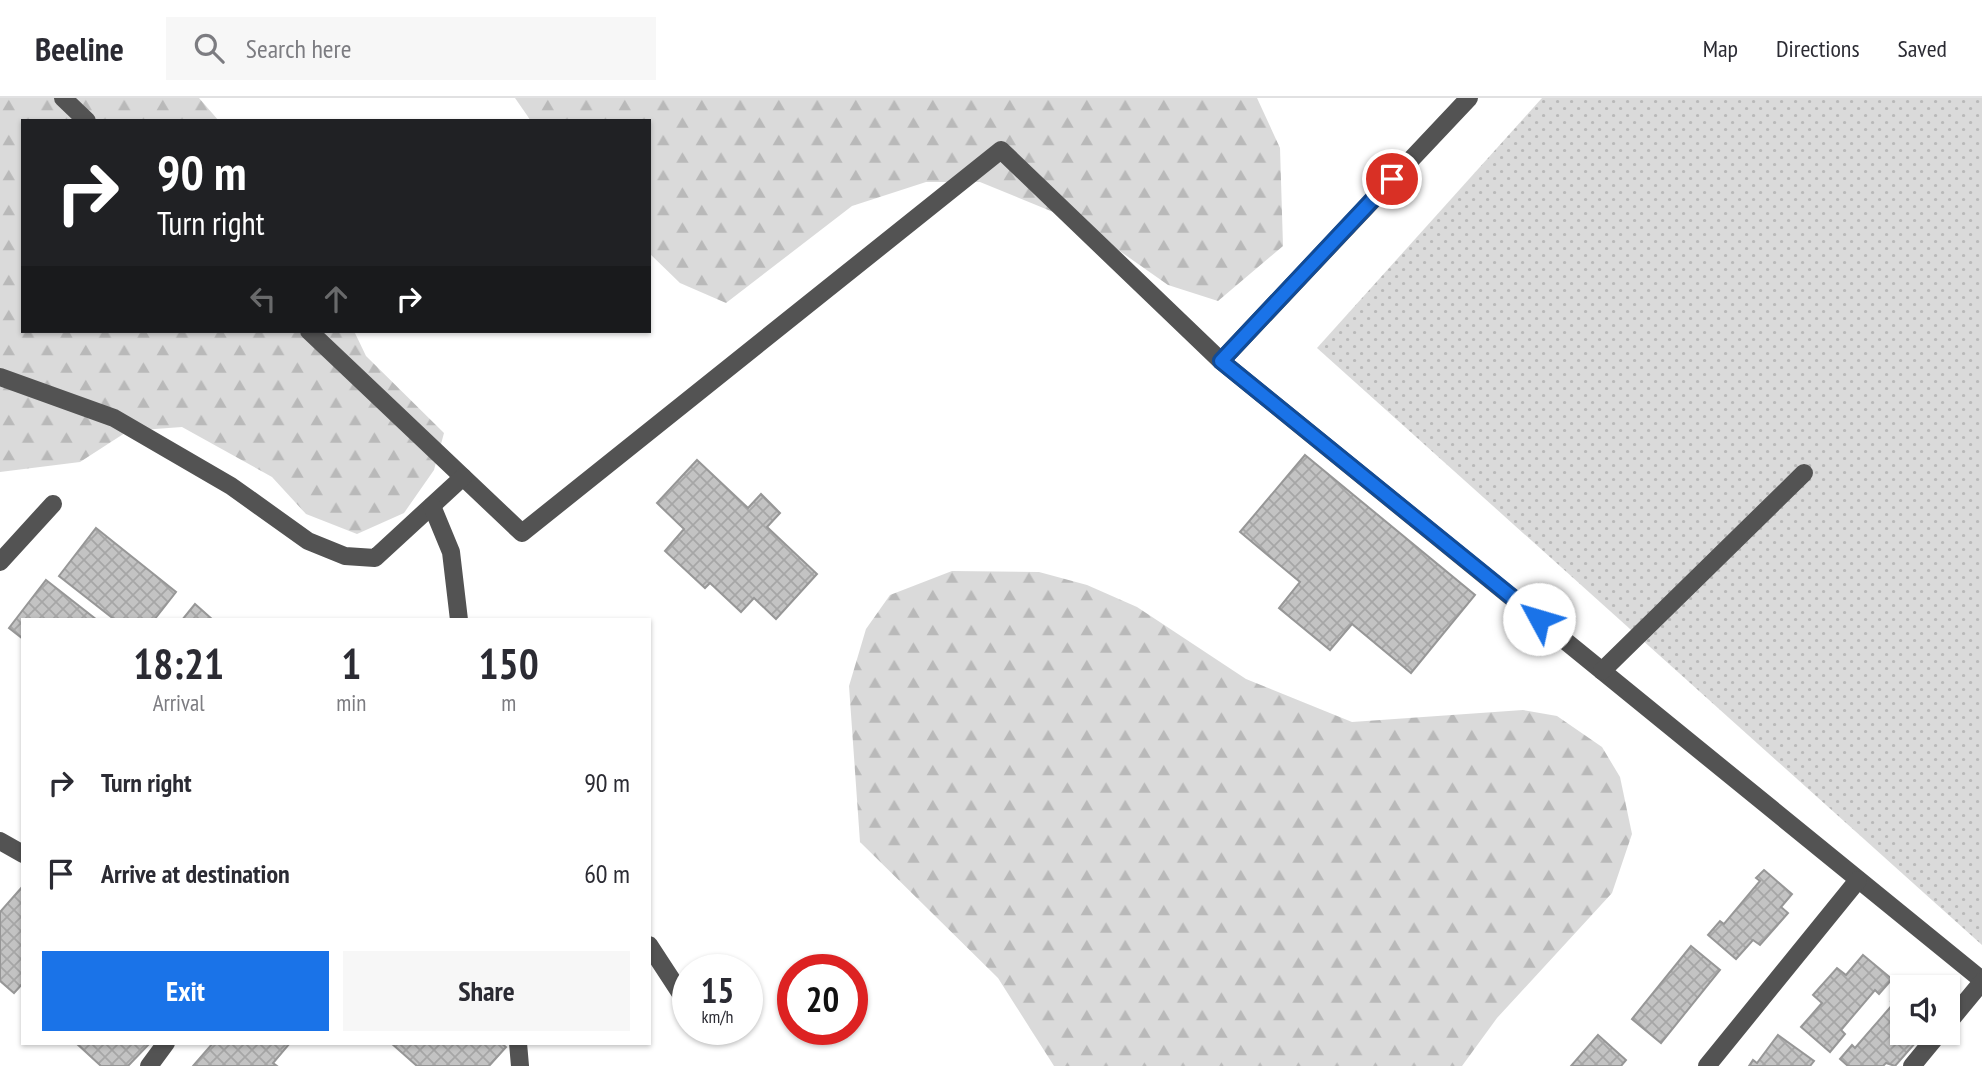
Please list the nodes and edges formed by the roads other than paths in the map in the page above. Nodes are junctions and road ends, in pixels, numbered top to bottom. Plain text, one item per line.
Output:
1 (63, 98) edge
2 (1469, 98) edge
3 (85, 119) edge
4 (311, 333) edge
5 (1221, 361) junction
6 (0, 377) edge
7 (1804, 473) dead end
8 (463, 477) junction
9 (53, 503) dead end
10 (432, 506) junction
11 (0, 562) edge
12 (459, 618) edge
13 (1602, 671) junction
14 (0, 841) edge
15 (21, 853) edge
16 (1858, 880) junction
17 (651, 948) edge
18 (672, 981) edge
19 (1982, 981) edge
20 (1960, 1008) edge
21 (165, 1045) edge
22 (518, 1045) edge
23 (1929, 1045) edge
24 (149, 1066) edge
25 (520, 1066) edge
26 (1707, 1066) edge
27 (1912, 1066) edge

1 - 3 street
2 - 5 street
4 - 8 street
5 - 8 street
5 - 13 street
6 - 10 street
7 - 13 street
8 - 10 street
9 - 11 street
10 - 12 street
13 - 16 street
14 - 15 street
16 - 19 street
16 - 26 street
17 - 18 street
19 - 20 street
21 - 24 street
22 - 25 street
23 - 27 street

